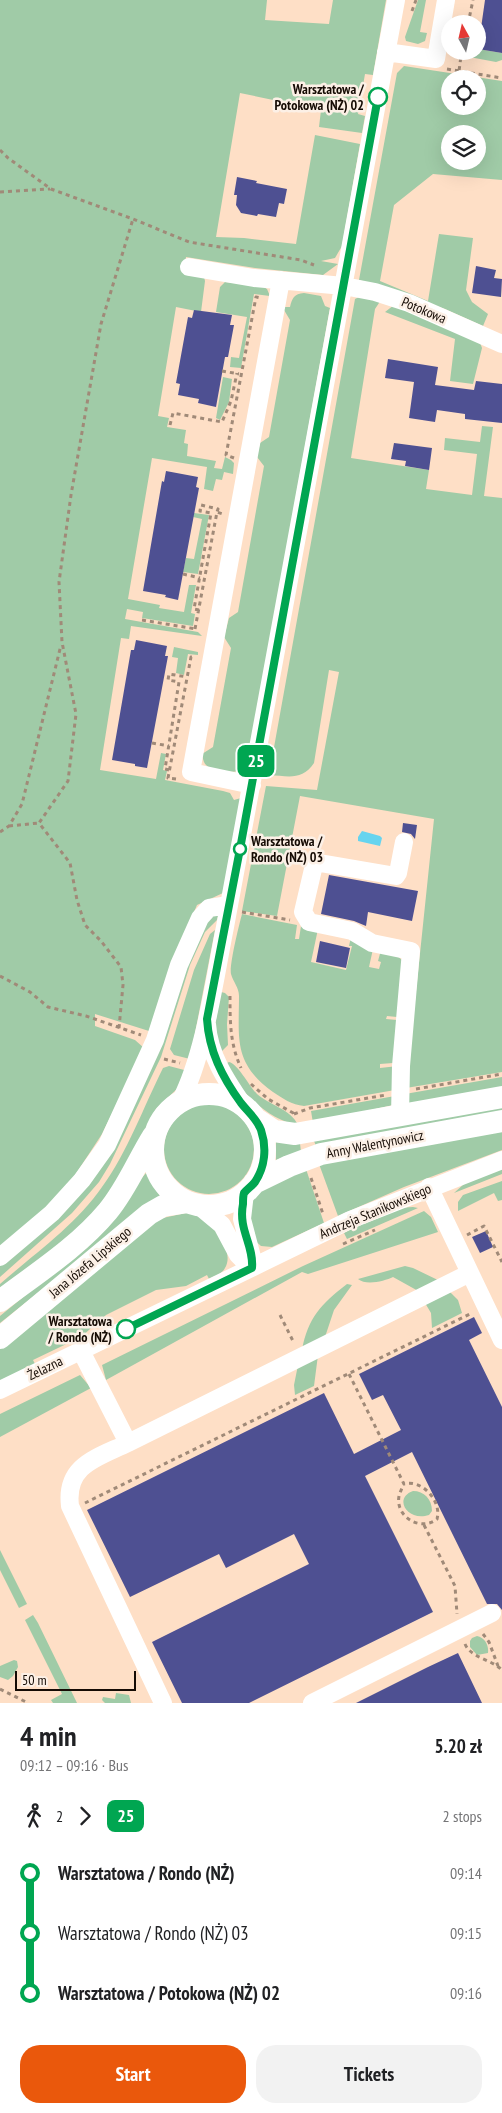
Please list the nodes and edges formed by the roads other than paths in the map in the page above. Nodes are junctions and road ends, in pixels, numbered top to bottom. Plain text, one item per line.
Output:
1 (396, 0) edge
2 (446, 0) edge
3 (386, 52) junction
4 (189, 267) dead end
5 (281, 280) junction
6 (344, 286) junction
7 (502, 344) edge
8 (252, 785) junction
9 (404, 842) dead end
10 (234, 909) junction
11 (207, 1019) junction
12 (502, 1097) edge
13 (180, 1102) junction
14 (249, 1112) junction
15 (400, 1116) junction
16 (502, 1121) edge
17 (156, 1132) junction
18 (502, 1160) edge
19 (429, 1187) junction
20 (249, 1188) junction
21 (193, 1203) junction
22 (0, 1257) edge
23 (252, 1268) junction
24 (468, 1274) junction
25 (0, 1301) edge
26 (0, 1338) edge
27 (502, 1340) edge
28 (81, 1351) junction
29 (0, 1390) edge
30 (128, 1443) junction
31 (492, 1613) dead end
32 (163, 1703) edge
33 (312, 1703) edge

1 - 3 street
2 - 3 street
3 - 6 street
4 - 5 street, Potokowa
5 - 6 street, Potokowa
5 - 8 street
6 - 7 street, Potokowa
6 - 8 street
8 - 10 street
9 - 15 street
10 - 11 street
10 - 22 street
11 - 13 street
11 - 14 street
12 - 15 main road, Anny Walentynowicz
13 - 14 main road
13 - 17 main road
14 - 15 main road, Anny Walentynowicz
14 - 20 main road
16 - 20 main road, Anny Walentynowicz
17 - 21 main road
17 - 25 main road, Jana Józefa Lipskiego
18 - 19 street, Andrzeja Stanikowskiego
19 - 23 street, Andrzeja Stanikowskiego
19 - 24 street
20 - 21 main road
20 - 23 street
21 - 23 street
21 - 26 main road, Jana Józefa Lipskiego
23 - 28 street, Żelazna
24 - 27 street
24 - 30 street
28 - 29 street, Żelazna
28 - 30 street
30 - 32 street
31 - 33 street

